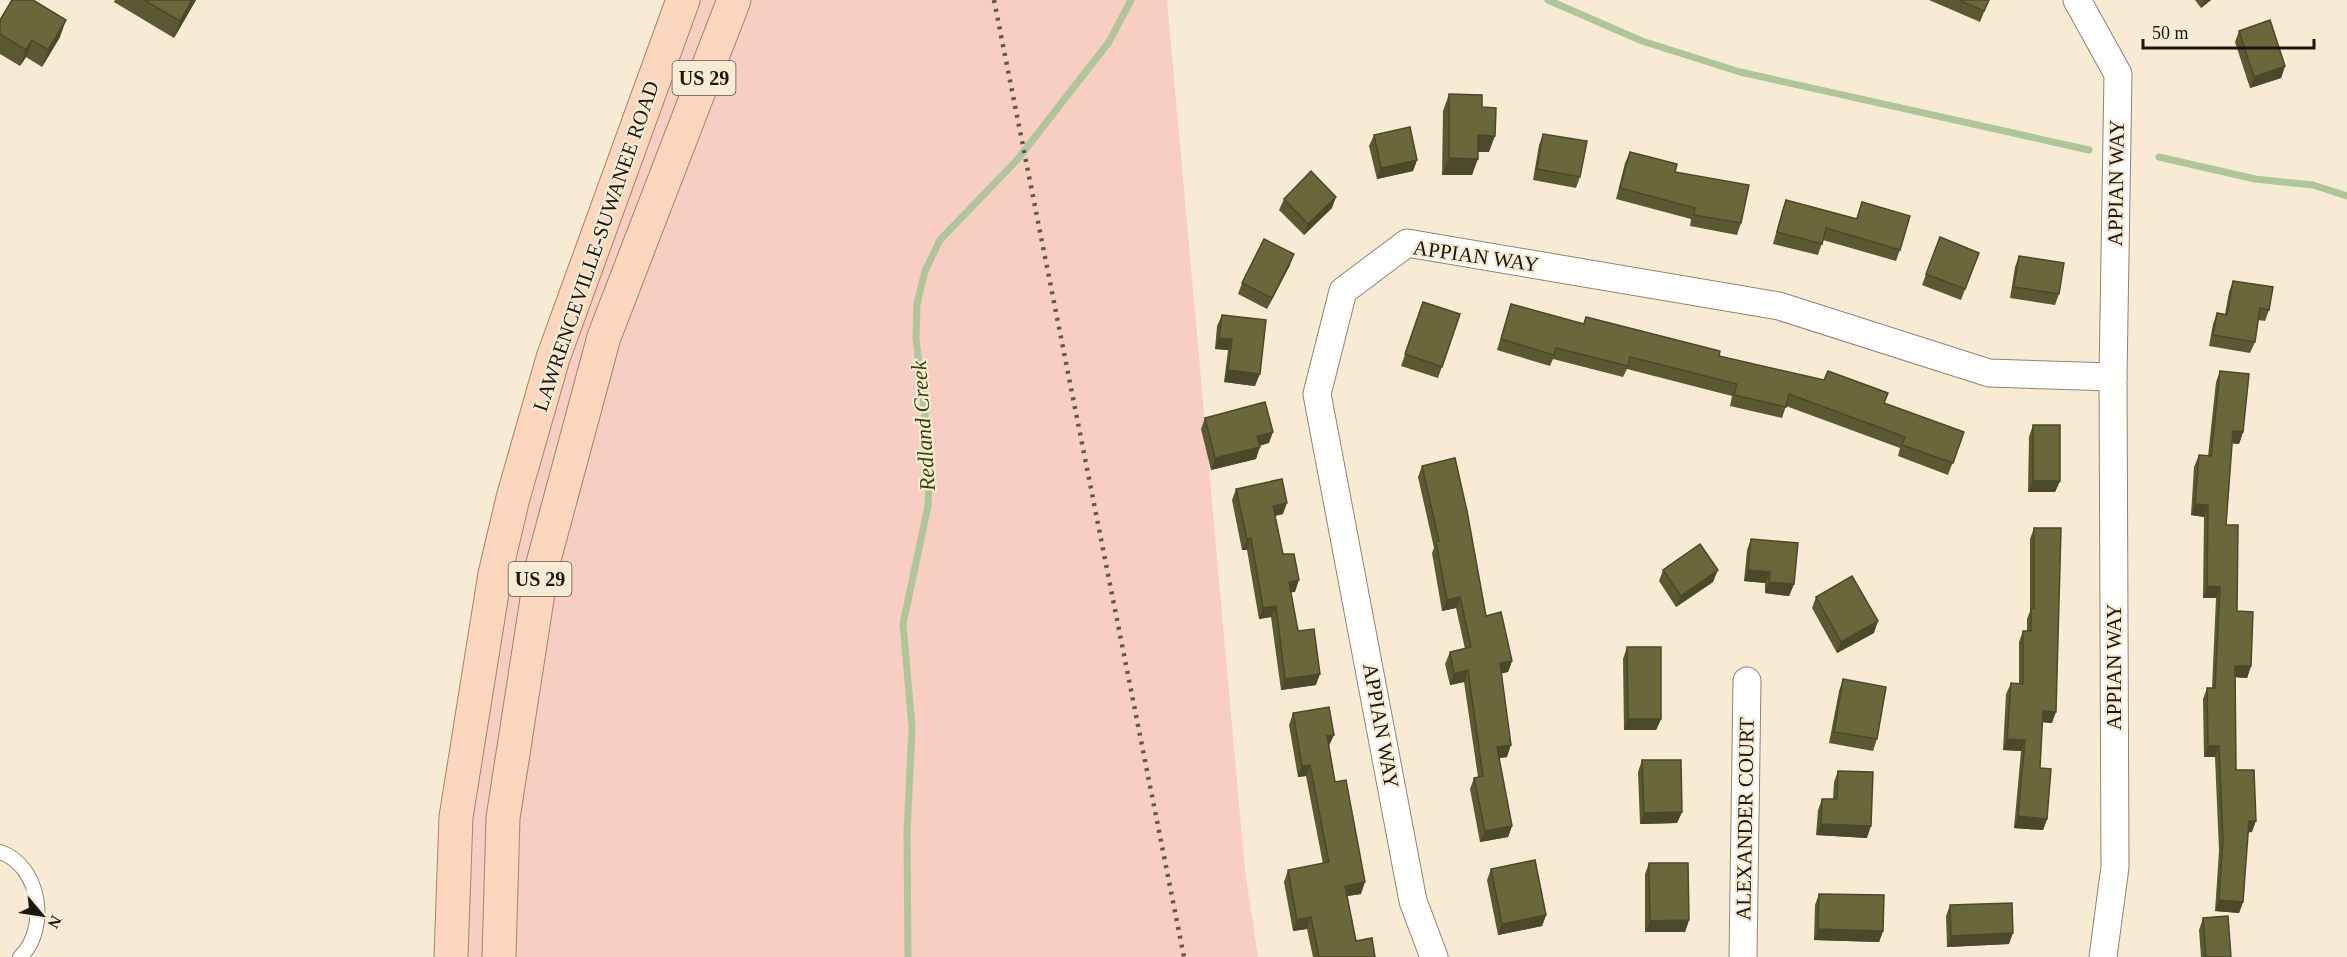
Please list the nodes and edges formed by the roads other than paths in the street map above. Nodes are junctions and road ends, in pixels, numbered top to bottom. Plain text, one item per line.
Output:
1 (683, 0) edge
2 (734, 0) edge
3 (2077, 0) edge
4 (631, 141) junction
5 (674, 155) junction
6 (2113, 377) junction
7 (1747, 681) dead end
8 (456, 817) junction
9 (503, 818) junction
10 (0, 852) edge
11 (20, 957) edge
12 (451, 957) edge
13 (499, 957) edge
14 (1434, 957) edge
15 (1743, 957) edge
16 (2103, 957) edge

1 - 4 main road, LAWRENCEVILLE-SUWANEE ROAD / US 29
2 - 5 main road, LAWRENCEVILLE-SUWANEE ROAD / US 29
3 - 6 street, APPIAN WAY
4 - 5 main road
4 - 8 main road, LAWRENCEVILLE-SUWANEE ROAD / US 29
5 - 9 main road, LAWRENCEVILLE-SUWANEE ROAD / US 29
6 - 14 street, APPIAN WAY
6 - 16 street, APPIAN WAY
7 - 15 street, ALEXANDER COURT
8 - 9 main road
8 - 12 main road, LAWRENCEVILLE-SUWANEE ROAD / US 29
9 - 13 main road, LAWRENCEVILLE-SUWANEE ROAD / US 29
10 - 11 lane

